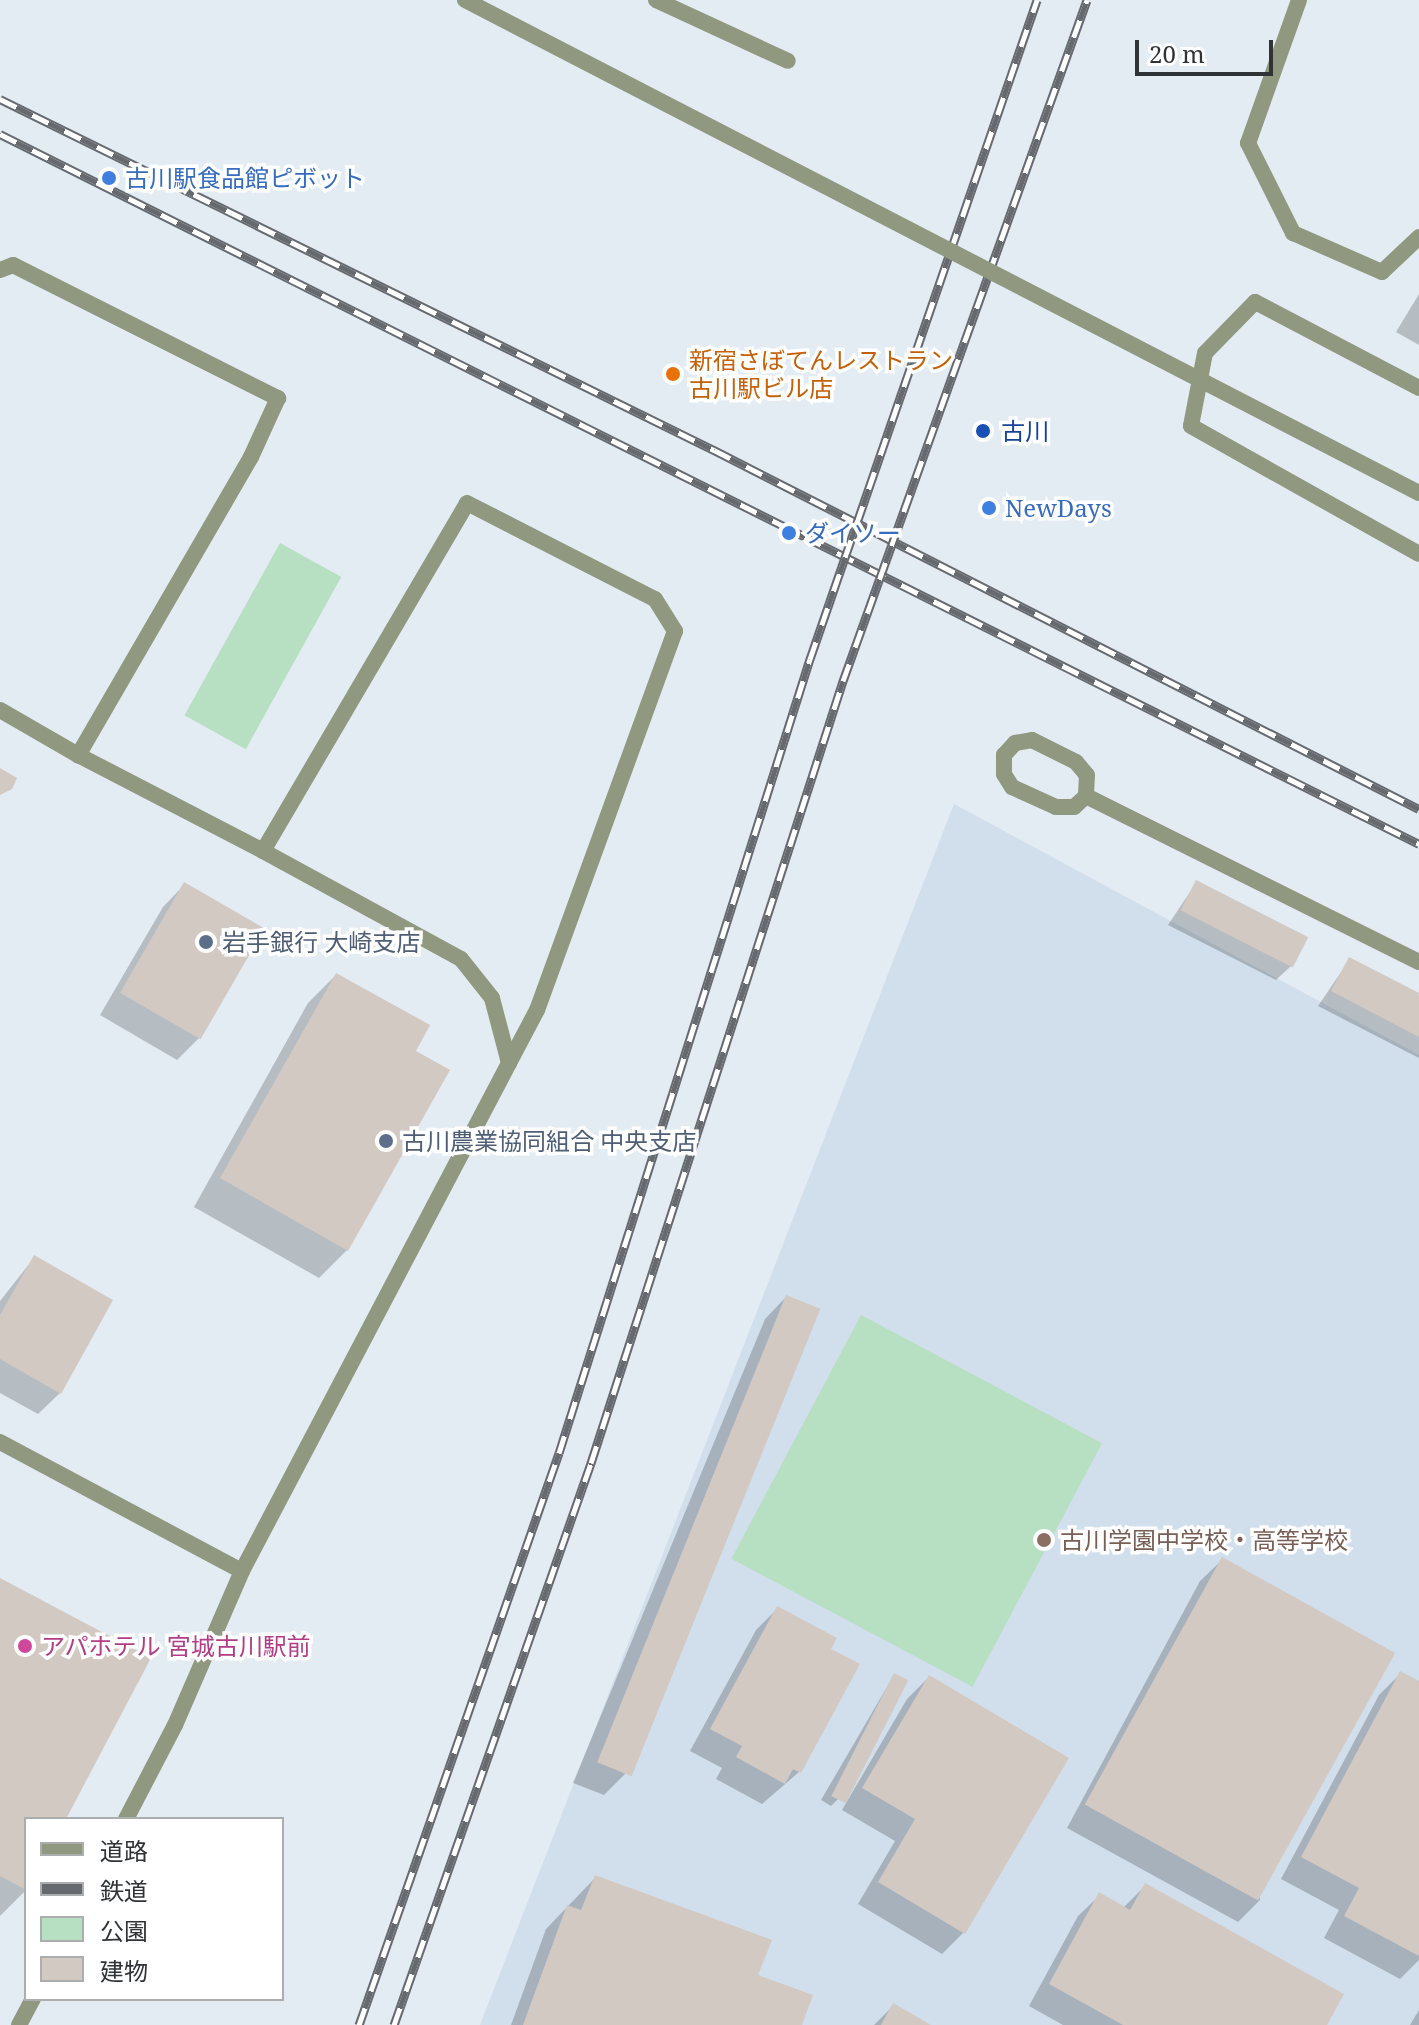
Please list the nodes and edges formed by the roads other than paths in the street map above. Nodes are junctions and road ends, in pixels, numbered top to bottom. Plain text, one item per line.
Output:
1 (465, 0) edge
2 (656, 0) edge
3 (1299, 0) edge
4 (788, 61) dead end
5 (1419, 237) edge
6 (0, 270) edge
7 (1419, 388) edge
8 (1419, 493) edge
9 (1419, 554) edge
10 (0, 710) edge
11 (78, 755) junction
12 (1086, 796) junction
13 (263, 851) junction
14 (1419, 962) edge
15 (509, 1063) junction
16 (0, 1442) edge
17 (242, 1571) junction
18 (127, 1817) edge
19 (32, 2001) edge
20 (19, 2025) edge

1 - 8 street, bridge
2 - 4 street
3 - 5 street
6 - 11 street
7 - 9 street
10 - 11 street
11 - 13 street
12 - 12 street
12 - 14 street
13 - 15 street
13 - 15 street
15 - 17 street
16 - 17 street
17 - 18 street
19 - 20 street

